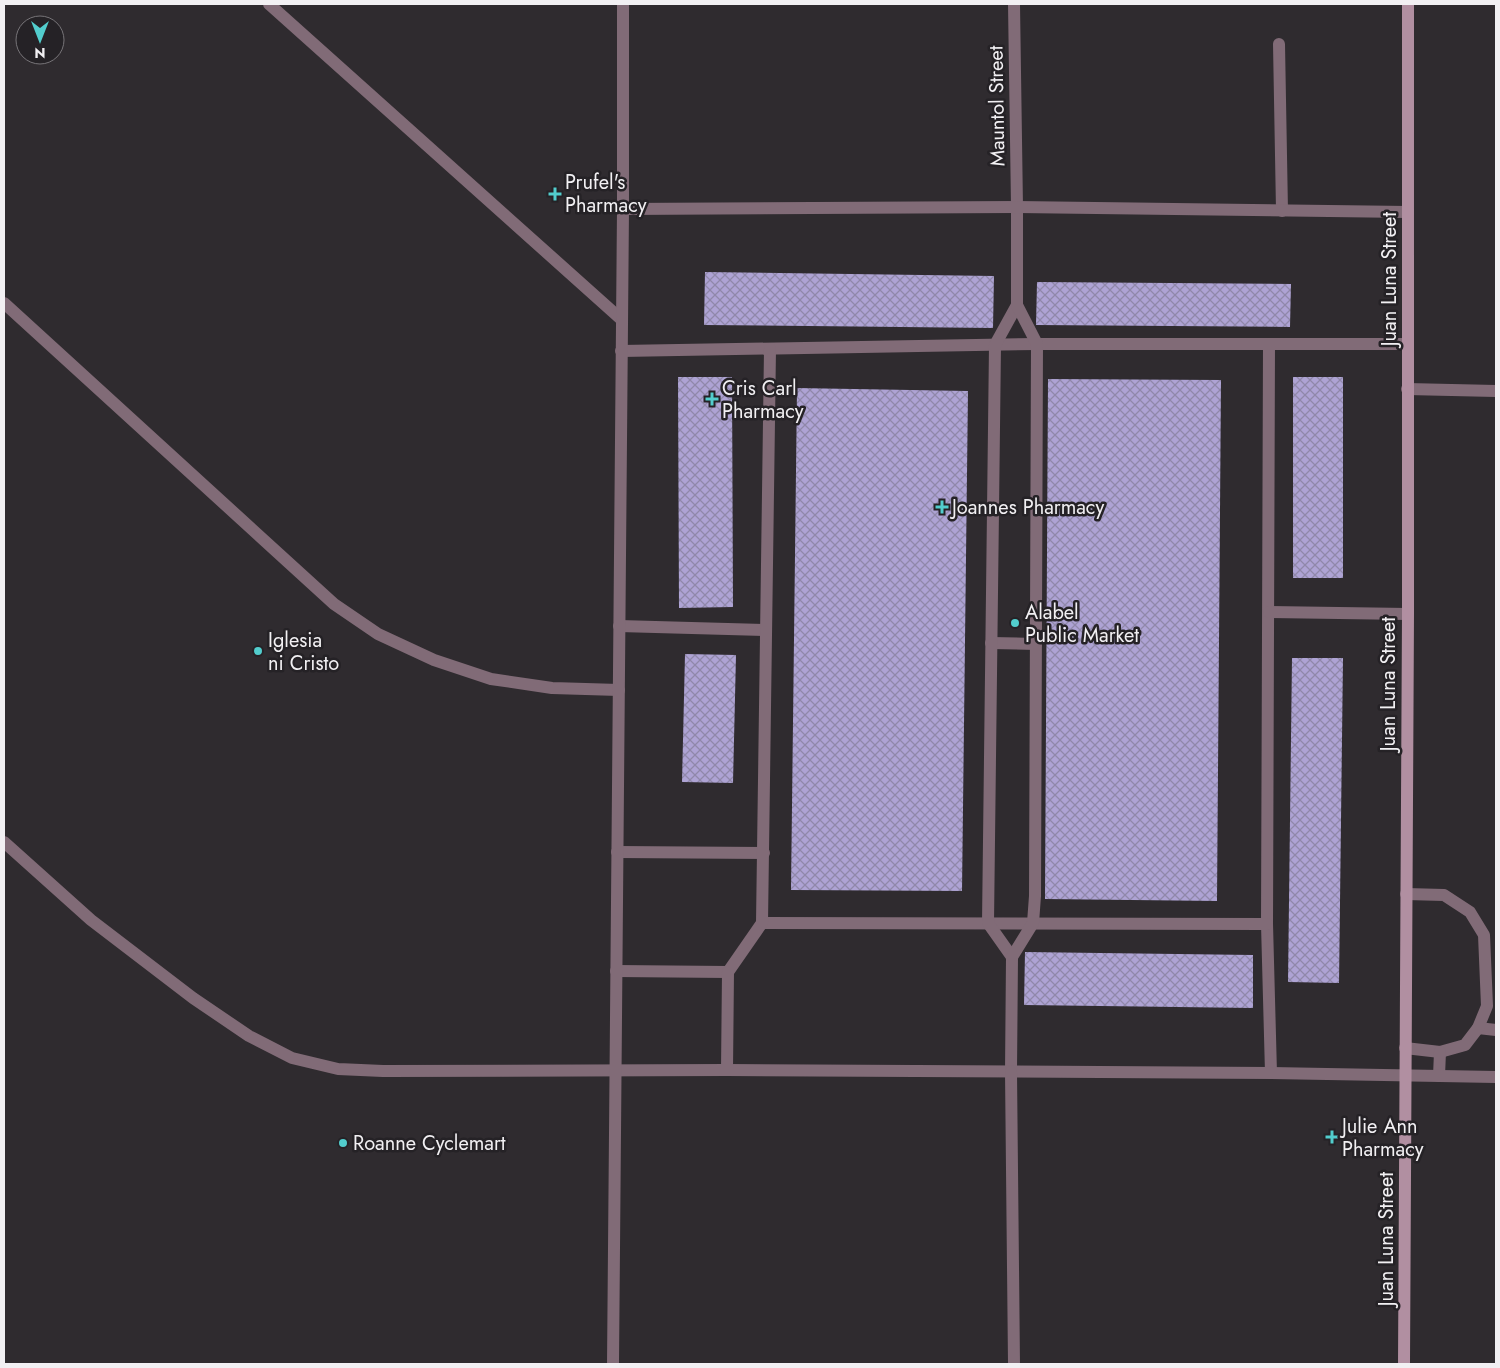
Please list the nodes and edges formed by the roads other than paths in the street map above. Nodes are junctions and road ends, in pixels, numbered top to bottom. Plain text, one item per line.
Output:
1 (269, 4) edge
2 (623, 4) edge
3 (1014, 4) edge
4 (1408, 4) edge
5 (1279, 44) dead end
6 (1017, 207) junction
7 (623, 210) junction
8 (1282, 210) junction
9 (1408, 212) junction
10 (4, 303) edge
11 (1017, 305) junction
12 (622, 320) junction
13 (1037, 344) junction
14 (1269, 344) junction
15 (1407, 344) junction
16 (995, 345) junction
17 (770, 349) junction
18 (622, 351) junction
19 (1407, 389) junction
20 (1496, 391) edge
21 (1269, 612) junction
22 (1408, 614) junction
23 (619, 626) junction
24 (766, 630) junction
25 (992, 643) junction
26 (1036, 644) junction
27 (619, 690) junction
28 (4, 842) edge
29 (617, 852) junction
30 (764, 853) junction
31 (1406, 894) junction
32 (762, 924) junction
33 (988, 924) junction
34 (1033, 924) junction
35 (1267, 924) junction
36 (1490, 935) edge
37 (1012, 957) junction
38 (616, 971) junction
39 (728, 972) junction
40 (1478, 1028) junction
41 (1496, 1030) edge
42 (1405, 1048) junction
43 (1440, 1052) junction
44 (616, 1070) junction
45 (727, 1070) junction
46 (1011, 1072) junction
47 (1271, 1073) junction
48 (1405, 1074) junction
49 (1439, 1076) junction
50 (1496, 1077) edge
51 (613, 1364) edge
52 (1014, 1364) edge
53 (1404, 1364) edge

1 - 12 street
2 - 7 street
3 - 6 street, Mauntol Street
4 - 9 street, Juan Luna Street
5 - 8 street
6 - 7 street
6 - 8 street
6 - 11 street, Mauntol Street
7 - 12 street
8 - 9 street
9 - 15 street, Juan Luna Street
10 - 27 street
11 - 13 street
11 - 16 street
12 - 18 street
13 - 14 street
13 - 16 street
13 - 26 street
14 - 15 street
14 - 21 street
15 - 19 street, Juan Luna Street
16 - 17 street
16 - 25 street
17 - 18 street
17 - 24 street
18 - 23 street
19 - 20 street
19 - 22 street, Juan Luna Street
21 - 22 street
21 - 35 street
22 - 31 street, Juan Luna Street
23 - 24 street
23 - 27 street
24 - 30 street
25 - 26 street
25 - 33 street
26 - 34 street
27 - 29 street
28 - 44 street
29 - 30 street
29 - 38 street
30 - 32 street
31 - 36 street
31 - 42 street, Juan Luna Street
32 - 33 street
32 - 39 street
33 - 34 street
33 - 37 street
34 - 35 street
34 - 37 street
35 - 47 street
36 - 40 street
37 - 46 street
38 - 39 street
38 - 44 street
39 - 45 street
40 - 41 street
40 - 43 street
42 - 43 street
42 - 48 street, Juan Luna Street
43 - 49 street
44 - 45 street
44 - 51 street
45 - 46 street
46 - 47 street
46 - 52 street
47 - 48 street
48 - 49 street
48 - 53 street, Juan Luna Street
49 - 50 street

